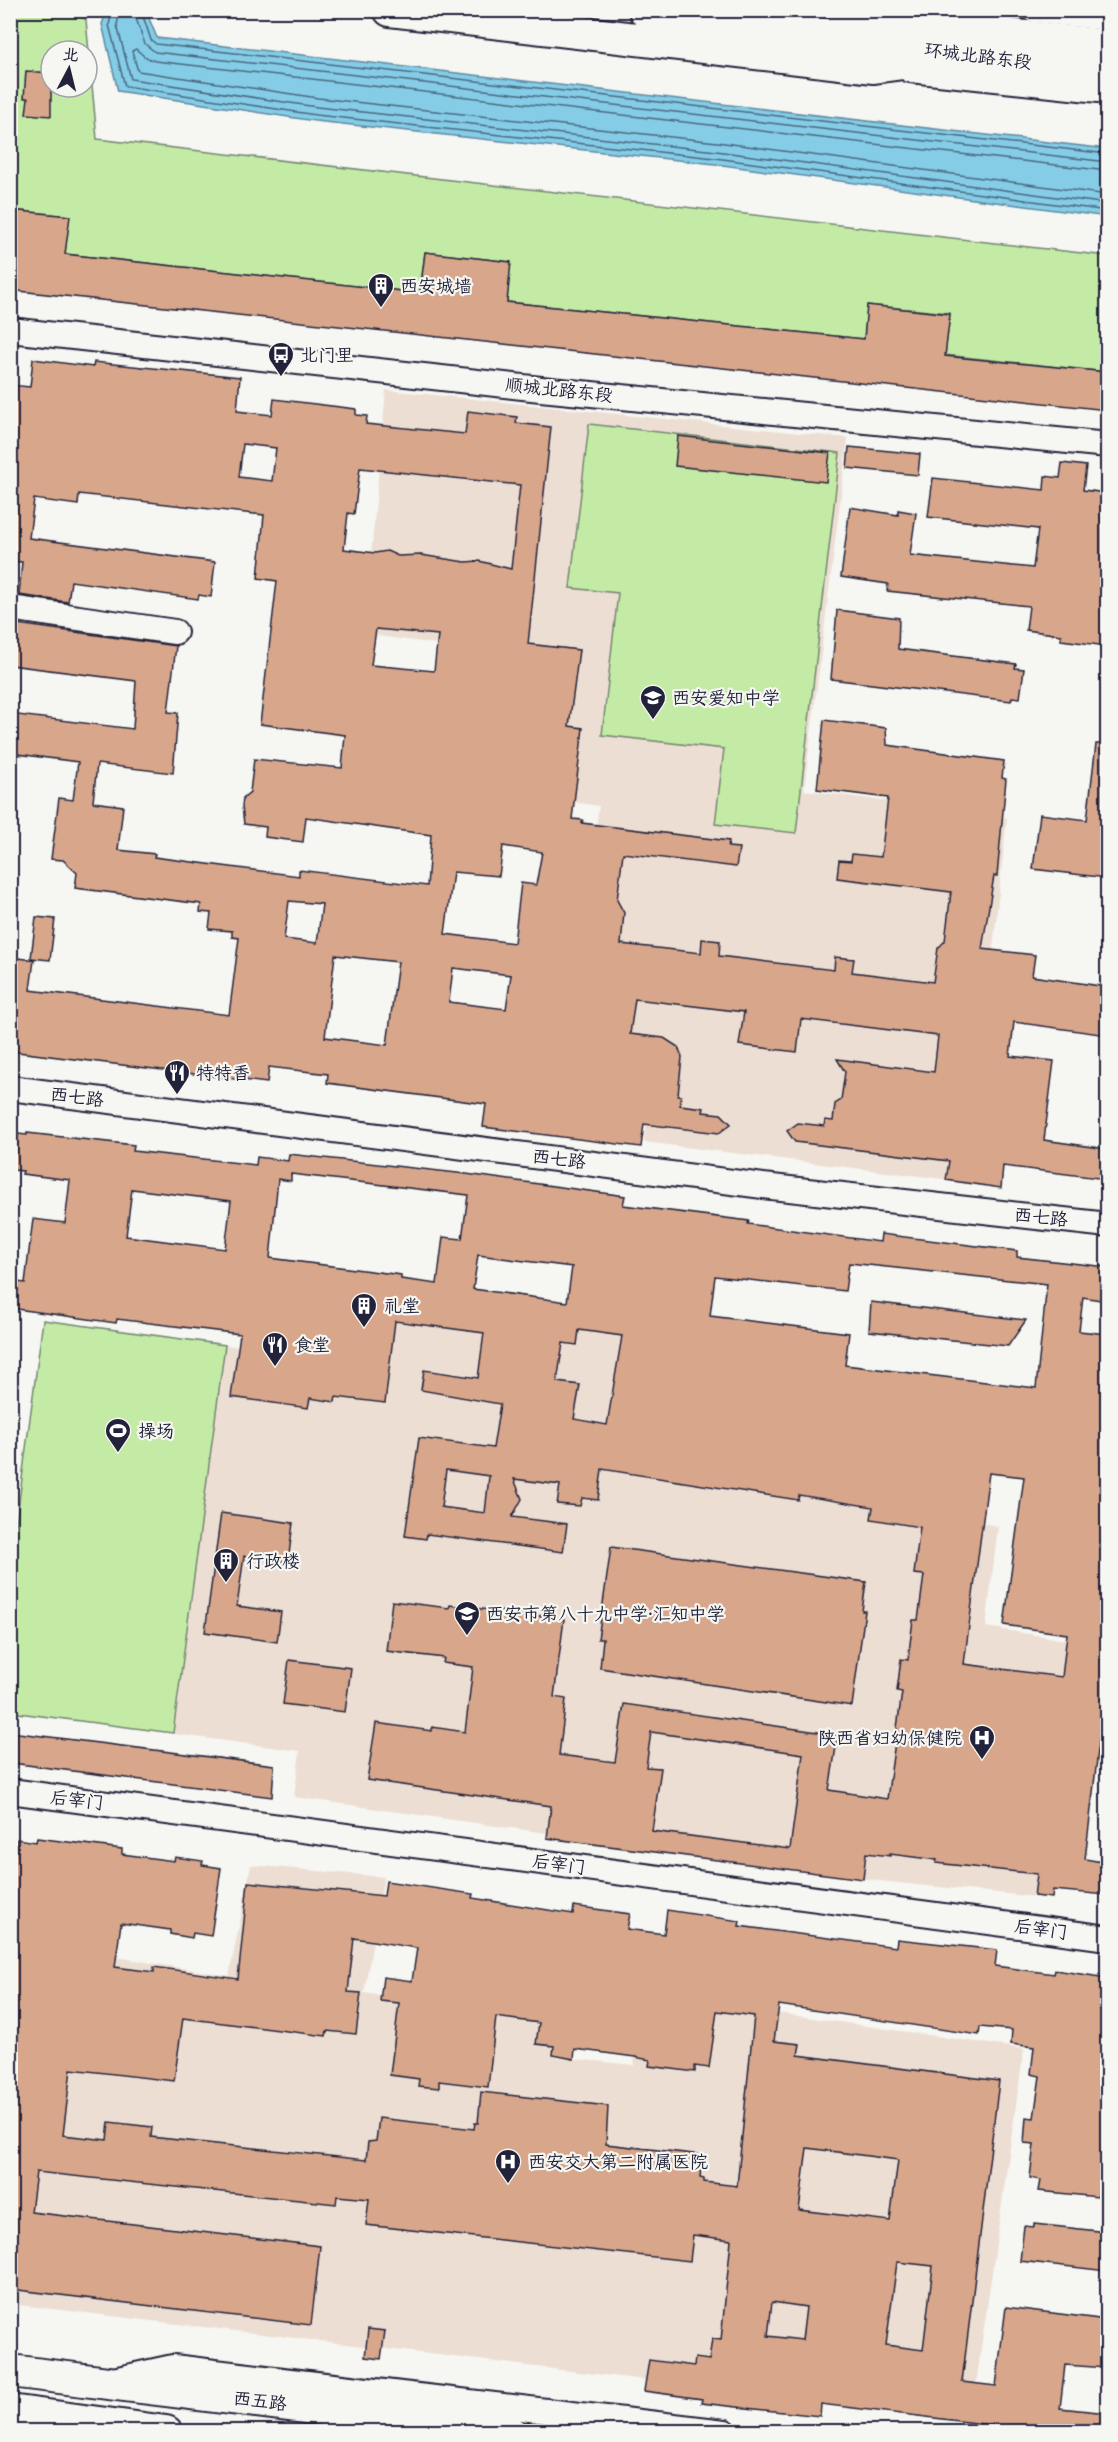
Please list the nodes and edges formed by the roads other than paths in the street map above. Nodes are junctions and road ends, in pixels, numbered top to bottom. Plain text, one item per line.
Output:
1 (390, 10) edge
2 (645, 10) edge
3 (915, 10) edge
4 (1034, 10) edge
5 (1107, 18) edge
6 (848, 20) edge
7 (962, 42) junction
8 (1107, 46) edge
9 (874, 67) junction
10 (1107, 73) edge
11 (1107, 91) edge
12 (10, 330) edge
13 (1107, 445) edge
14 (10, 608) edge
15 (175, 633) dead end
16 (10, 1088) edge
17 (1107, 1225) edge
18 (10, 1791) edge
19 (1107, 1938) edge
20 (10, 2371) edge
21 (104, 2382) junction
22 (10, 2411) edge
23 (166, 2432) edge
24 (510, 2432) edge
25 (725, 2432) edge

1 - 9 main road
2 - 6 main road, 环城北路东段
3 - 7 main road
4 - 5 street
6 - 7 main road, 环城北路东段
7 - 8 main road, 环城北路东段
7 - 9 main road
7 - 10 main road, 环城北路东段
9 - 11 street
12 - 13 street, 顺城北路东段
14 - 15 street
16 - 17 street, 西七路
18 - 19 street, 后宰门
20 - 21 main road, 西五路
21 - 24 main road, 西五路
21 - 25 street
22 - 23 main road

